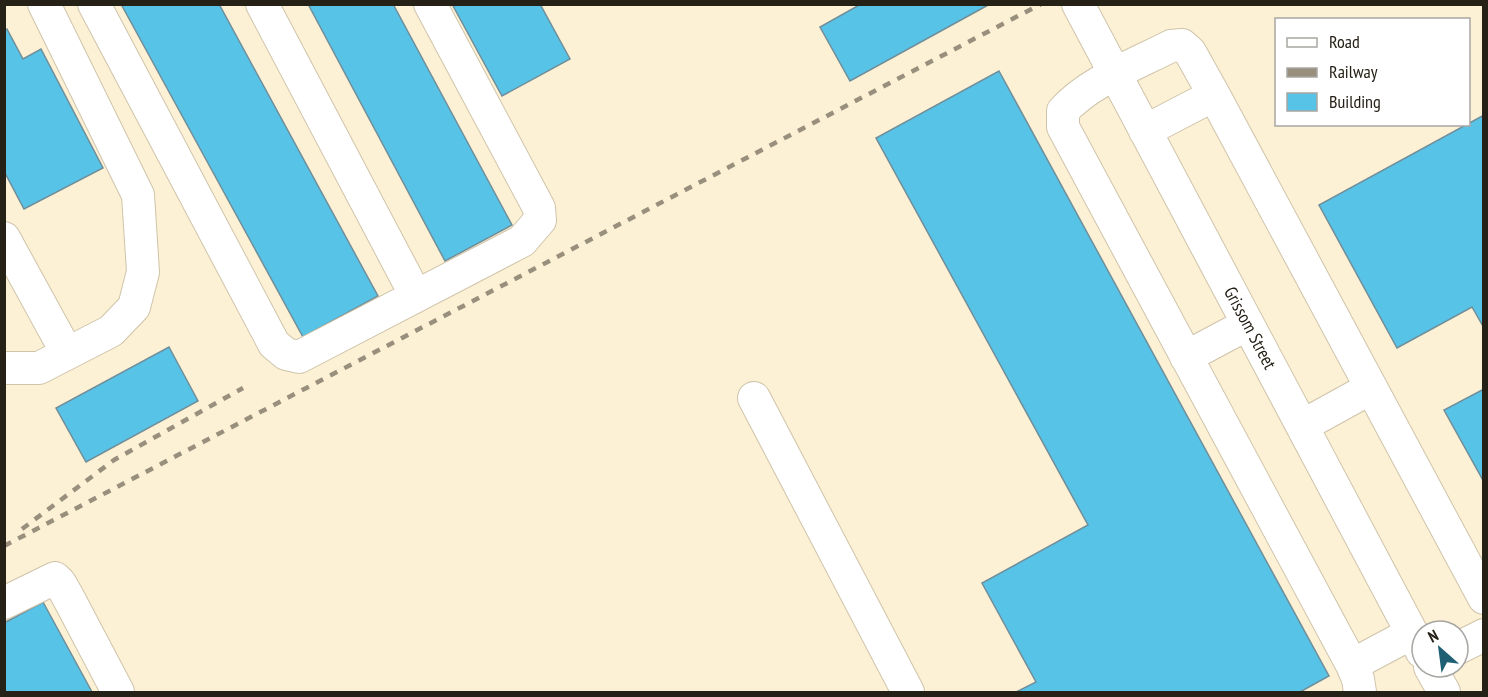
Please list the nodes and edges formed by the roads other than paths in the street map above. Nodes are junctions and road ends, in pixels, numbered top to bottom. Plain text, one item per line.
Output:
1 (44, 4) edge
2 (93, 4) edge
3 (262, 4) edge
4 (430, 4) edge
5 (1078, 4) edge
6 (1116, 75) junction
7 (1214, 95) junction
8 (1145, 131) junction
9 (4, 238) edge
10 (416, 296) junction
11 (1248, 324) junction
12 (67, 353) junction
13 (1186, 357) junction
14 (4, 369) edge
15 (1371, 388) junction
16 (754, 398) dead end
17 (1302, 426) junction
18 (1484, 598) edge
19 (4, 603) edge
20 (1410, 629) edge
21 (1484, 635) edge
22 (1470, 642) edge
23 (1410, 646) edge
24 (1356, 679) edge
25 (1436, 679) edge
26 (118, 693) edge
27 (908, 693) edge
28 (1443, 693) edge

1 - 12 street
2 - 10 street
3 - 10 street
4 - 10 street
5 - 6 street, Grissom Street
6 - 7 street
6 - 8 street, Grissom Street
6 - 13 street
7 - 8 street
7 - 15 street
8 - 11 street, Grissom Street
9 - 12 street
11 - 13 street
11 - 17 street, Grissom Street
12 - 14 street
13 - 24 street
15 - 17 street
15 - 18 street
16 - 27 street
17 - 20 street, Grissom Street
19 - 26 street
21 - 22 street
23 - 24 street
25 - 28 street

